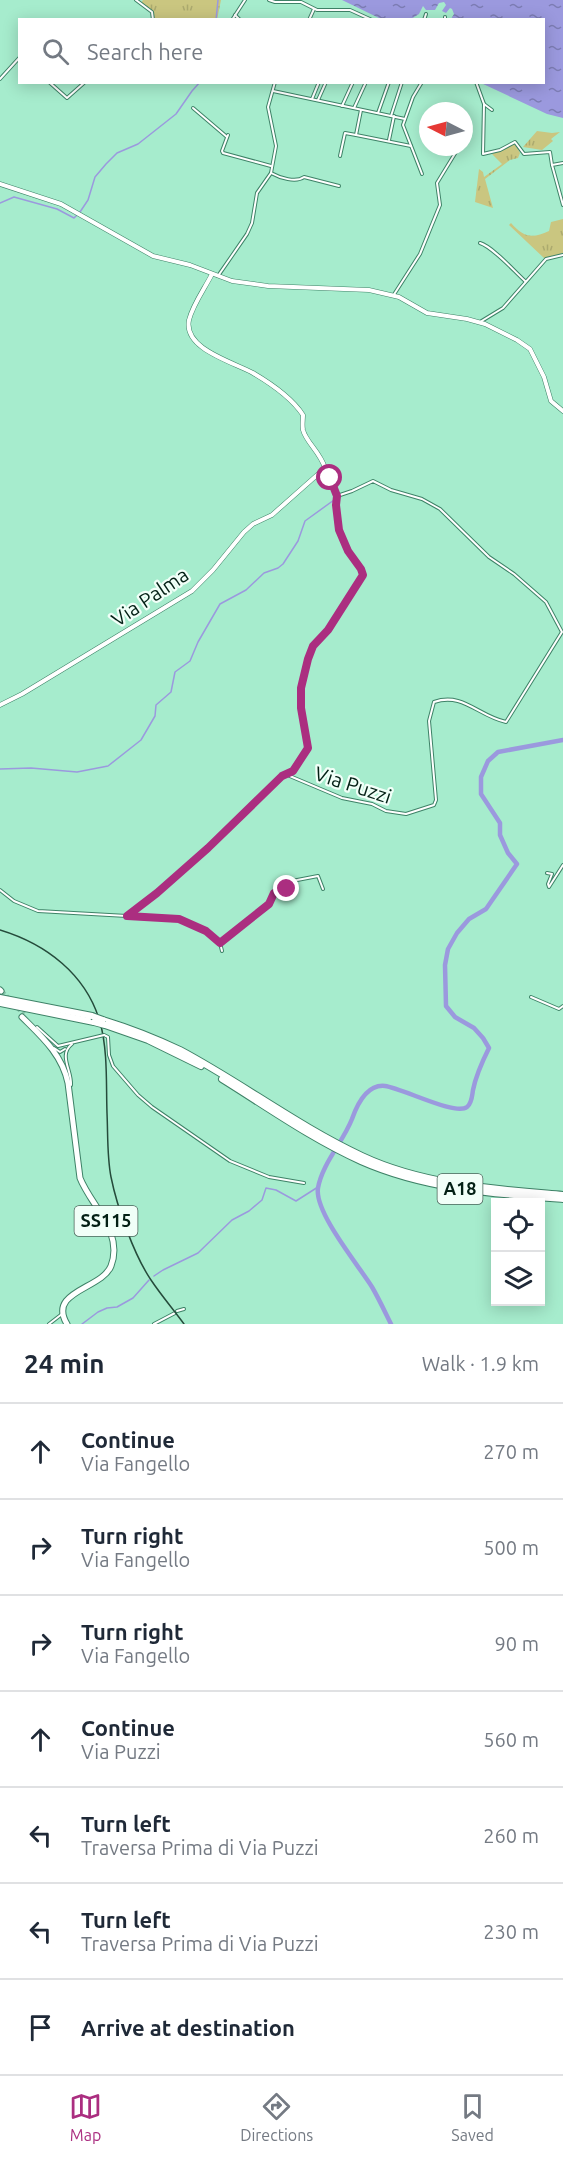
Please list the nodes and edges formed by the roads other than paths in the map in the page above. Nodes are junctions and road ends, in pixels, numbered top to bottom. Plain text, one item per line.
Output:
1 (136, 0) edge
2 (245, 0) edge
3 (270, 0) edge
4 (314, 9) junction
5 (426, 14) dead end
6 (235, 15) junction
7 (154, 18) edge
8 (233, 18) edge
9 (238, 18) edge
10 (310, 18) edge
11 (368, 18) edge
12 (425, 18) edge
13 (18, 59) edge
14 (0, 79) edge
15 (51, 84) edge
16 (83, 84) edge
17 (275, 84) edge
18 (318, 84) edge
19 (325, 84) edge
20 (352, 84) edge
21 (365, 84) edge
22 (388, 84) edge
23 (401, 84) edge
24 (421, 84) edge
25 (477, 84) edge
26 (273, 91) junction
27 (312, 99) junction
28 (318, 100) junction
29 (484, 104) junction
30 (342, 106) junction
31 (193, 108) dead end
32 (354, 108) junction
33 (361, 110) junction
34 (492, 110) dead end
35 (378, 113) junction
36 (392, 116) junction
37 (405, 118) junction
38 (356, 135) junction
39 (389, 141) junction
40 (411, 146) junction
41 (340, 156) dead end
42 (454, 156) edge
43 (563, 163) edge
44 (552, 165) junction
45 (271, 166) junction
46 (271, 173) junction
47 (422, 174) dead end
48 (0, 184) edge
49 (339, 186) dead end
50 (563, 205) edge
51 (480, 243) dead end
52 (563, 255) edge
53 (212, 274) junction
54 (218, 276) junction
55 (525, 281) junction
56 (393, 296) junction
57 (480, 322) junction
58 (563, 411) edge
59 (325, 468) junction
60 (337, 496) junction
61 (0, 705) edge
62 (288, 774) junction
63 (563, 865) edge
64 (548, 873) dead end
65 (323, 889) dead end
66 (0, 890) edge
67 (127, 916) junction
68 (220, 943) junction
69 (222, 951) dead end
70 (0, 993) edge
71 (531, 997) dead end
72 (0, 1003) edge
73 (563, 1006) edge
74 (93, 1019) junction
75 (37, 1027) junction
76 (40, 1034) junction
77 (65, 1047) junction
78 (58, 1052) junction
79 (65, 1070) junction
80 (70, 1088) junction
81 (70, 1099) junction
82 (304, 1183) dead end
83 (563, 1197) edge
84 (184, 1309) dead end
85 (61, 1312) junction
86 (49, 1324) edge
87 (67, 1324) edge
88 (154, 1324) edge

1 - 7 street
2 - 6 street
3 - 4 street
4 - 10 street
4 - 11 street
5 - 12 street
6 - 8 street
6 - 9 street
13 - 14 street
15 - 16 street
17 - 26 street
18 - 27 street
19 - 28 street
20 - 30 street
21 - 32 street
22 - 35 street
23 - 36 street
24 - 37 street
25 - 29 street
26 - 27 street
26 - 45 street
27 - 28 street
28 - 30 street
29 - 34 street
29 - 44 street
30 - 32 street
31 - 45 street
32 - 33 street
33 - 35 street
33 - 38 street
35 - 36 street
36 - 37 street
36 - 39 street
37 - 40 street
38 - 39 street
38 - 41 street
39 - 40 street
40 - 47 street
42 - 56 street
43 - 44 street
44 - 50 street
45 - 46 street
46 - 49 street
46 - 54 street
48 - 53 street
51 - 55 street
52 - 55 street
53 - 54 street
53 - 59 street
54 - 56 street
55 - 57 street
56 - 57 street
57 - 58 street
59 - 60 street
59 - 61 street, Via Palma
60 - 62 street
60 - 62 street, Via Puzzi
62 - 67 street, Via Puzzi
63 - 64 street
65 - 68 street
66 - 67 street
67 - 68 street
68 - 69 street
70 - 74 highway
71 - 73 street
72 - 74 highway
74 - 83 highway, A18, bridge
75 - 76 main road, SS115
75 - 77 street
75 - 78 main road, SS115
76 - 78 street
76 - 79 main road, SS115
77 - 78 street
77 - 80 street
77 - 82 street
78 - 79 street
78 - 80 main road, SS115
79 - 81 main road, SS115
80 - 81 main road, SS115
81 - 85 main road, SS115
84 - 88 street
85 - 86 street
85 - 87 main road

